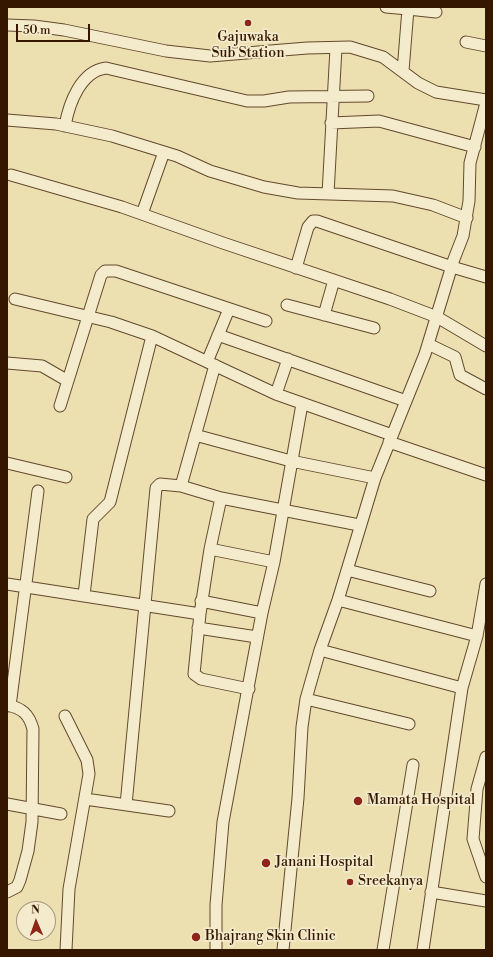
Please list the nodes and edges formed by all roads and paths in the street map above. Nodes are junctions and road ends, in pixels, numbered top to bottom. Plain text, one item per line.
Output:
1 (386, 7) edge
2 (408, 9) junction
3 (436, 12) dead end
4 (7, 25) edge
5 (466, 42) dead end
6 (486, 46) edge
7 (336, 48) junction
8 (403, 71) junction
9 (368, 96) dead end
10 (333, 97) junction
11 (486, 100) edge
12 (486, 103) edge
13 (7, 120) edge
14 (331, 123) junction
15 (65, 126) junction
16 (475, 147) junction
17 (164, 152) junction
18 (11, 175) dead end
19 (328, 194) junction
20 (142, 214) junction
21 (467, 218) junction
22 (452, 267) junction
23 (296, 268) junction
24 (486, 277) edge
25 (334, 280) junction
26 (15, 299) dead end
27 (287, 304) dead end
28 (229, 308) junction
29 (324, 315) junction
30 (88, 317) junction
31 (437, 317) junction
32 (266, 321) dead end
33 (374, 328) dead end
34 (218, 335) junction
35 (152, 336) junction
36 (428, 344) junction
37 (486, 346) edge
38 (288, 360) junction
39 (7, 363) edge
40 (211, 364) junction
41 (68, 381) junction
42 (486, 389) edge
43 (276, 394) junction
44 (406, 401) junction
45 (302, 404) junction
46 (60, 406) dead end
47 (195, 435) junction
48 (390, 438) junction
49 (291, 461) junction
50 (7, 463) edge
51 (486, 475) edge
52 (66, 477) dead end
53 (375, 478) junction
54 (180, 486) junction
55 (38, 491) dead end
56 (221, 498) junction
57 (283, 510) junction
58 (359, 525) junction
59 (210, 549) junction
60 (274, 562) junction
61 (347, 570) junction
62 (7, 584) edge
63 (486, 584) edge
64 (25, 587) junction
65 (430, 591) dead end
66 (84, 595) junction
67 (338, 600) junction
68 (201, 601) junction
69 (146, 605) junction
70 (200, 614) junction
71 (262, 614) junction
72 (198, 628) junction
73 (477, 636) junction
74 (257, 638) junction
75 (320, 650) junction
76 (462, 688) junction
77 (249, 689) junction
78 (306, 699) junction
79 (8, 705) edge
80 (65, 716) dead end
81 (409, 724) dead end
82 (486, 757) edge
83 (413, 765) dead end
84 (85, 799) junction
85 (7, 804) edge
86 (126, 805) junction
87 (32, 808) junction
88 (169, 811) dead end
89 (61, 814) dead end
90 (483, 859) edge
91 (486, 876) edge
92 (7, 892) edge
93 (430, 892) junction
94 (486, 901) edge
95 (66, 950) edge
96 (216, 950) edge
97 (283, 950) edge
98 (383, 950) edge
99 (423, 950) edge

1 - 2 street
2 - 3 street
2 - 8 street
4 - 7 street
5 - 6 street
7 - 8 street
7 - 10 street
8 - 11 street
9 - 10 street
10 - 14 street
10 - 15 street
12 - 16 street
13 - 15 street
14 - 16 street
14 - 19 street
15 - 17 street
16 - 21 street
17 - 19 street
17 - 20 street
18 - 20 street
19 - 21 street
20 - 23 street
21 - 22 street
22 - 23 street
22 - 24 street
22 - 31 street
23 - 25 street
25 - 29 street
25 - 31 street
26 - 30 street
27 - 29 street
28 - 30 street
28 - 32 street
28 - 34 street
29 - 33 street
30 - 35 street
30 - 41 street
31 - 36 street
31 - 37 street
34 - 38 street
34 - 40 street
35 - 40 street
35 - 66 street
36 - 42 street
36 - 44 street
38 - 43 street
38 - 44 street
39 - 41 street
40 - 43 street
40 - 47 street
41 - 46 street
43 - 45 street
44 - 48 street
45 - 48 street
45 - 49 street
47 - 49 street
47 - 54 street
48 - 51 street
48 - 53 street
49 - 53 street
49 - 57 street
50 - 52 street
53 - 58 street
54 - 56 street
54 - 69 street
55 - 64 street
56 - 57 street
56 - 59 street
57 - 58 street
57 - 60 street
58 - 61 street
59 - 60 street
59 - 68 street
60 - 71 street
61 - 65 street
61 - 67 street
62 - 64 street
63 - 73 street
64 - 66 street
64 - 79 street
66 - 69 street
67 - 73 street
67 - 75 street
68 - 70 street
68 - 71 street
69 - 70 street
69 - 86 street
70 - 72 street
71 - 74 street
72 - 74 street
72 - 77 street
73 - 76 street
74 - 77 street
75 - 76 street
75 - 78 street
76 - 93 street
77 - 96 street
78 - 81 street
78 - 97 street
79 - 87 street
80 - 84 street
82 - 90 street
83 - 98 street
84 - 86 street
84 - 95 street
85 - 87 street
86 - 88 street
87 - 89 street
87 - 92 street
90 - 91 street
93 - 94 street
93 - 99 street

